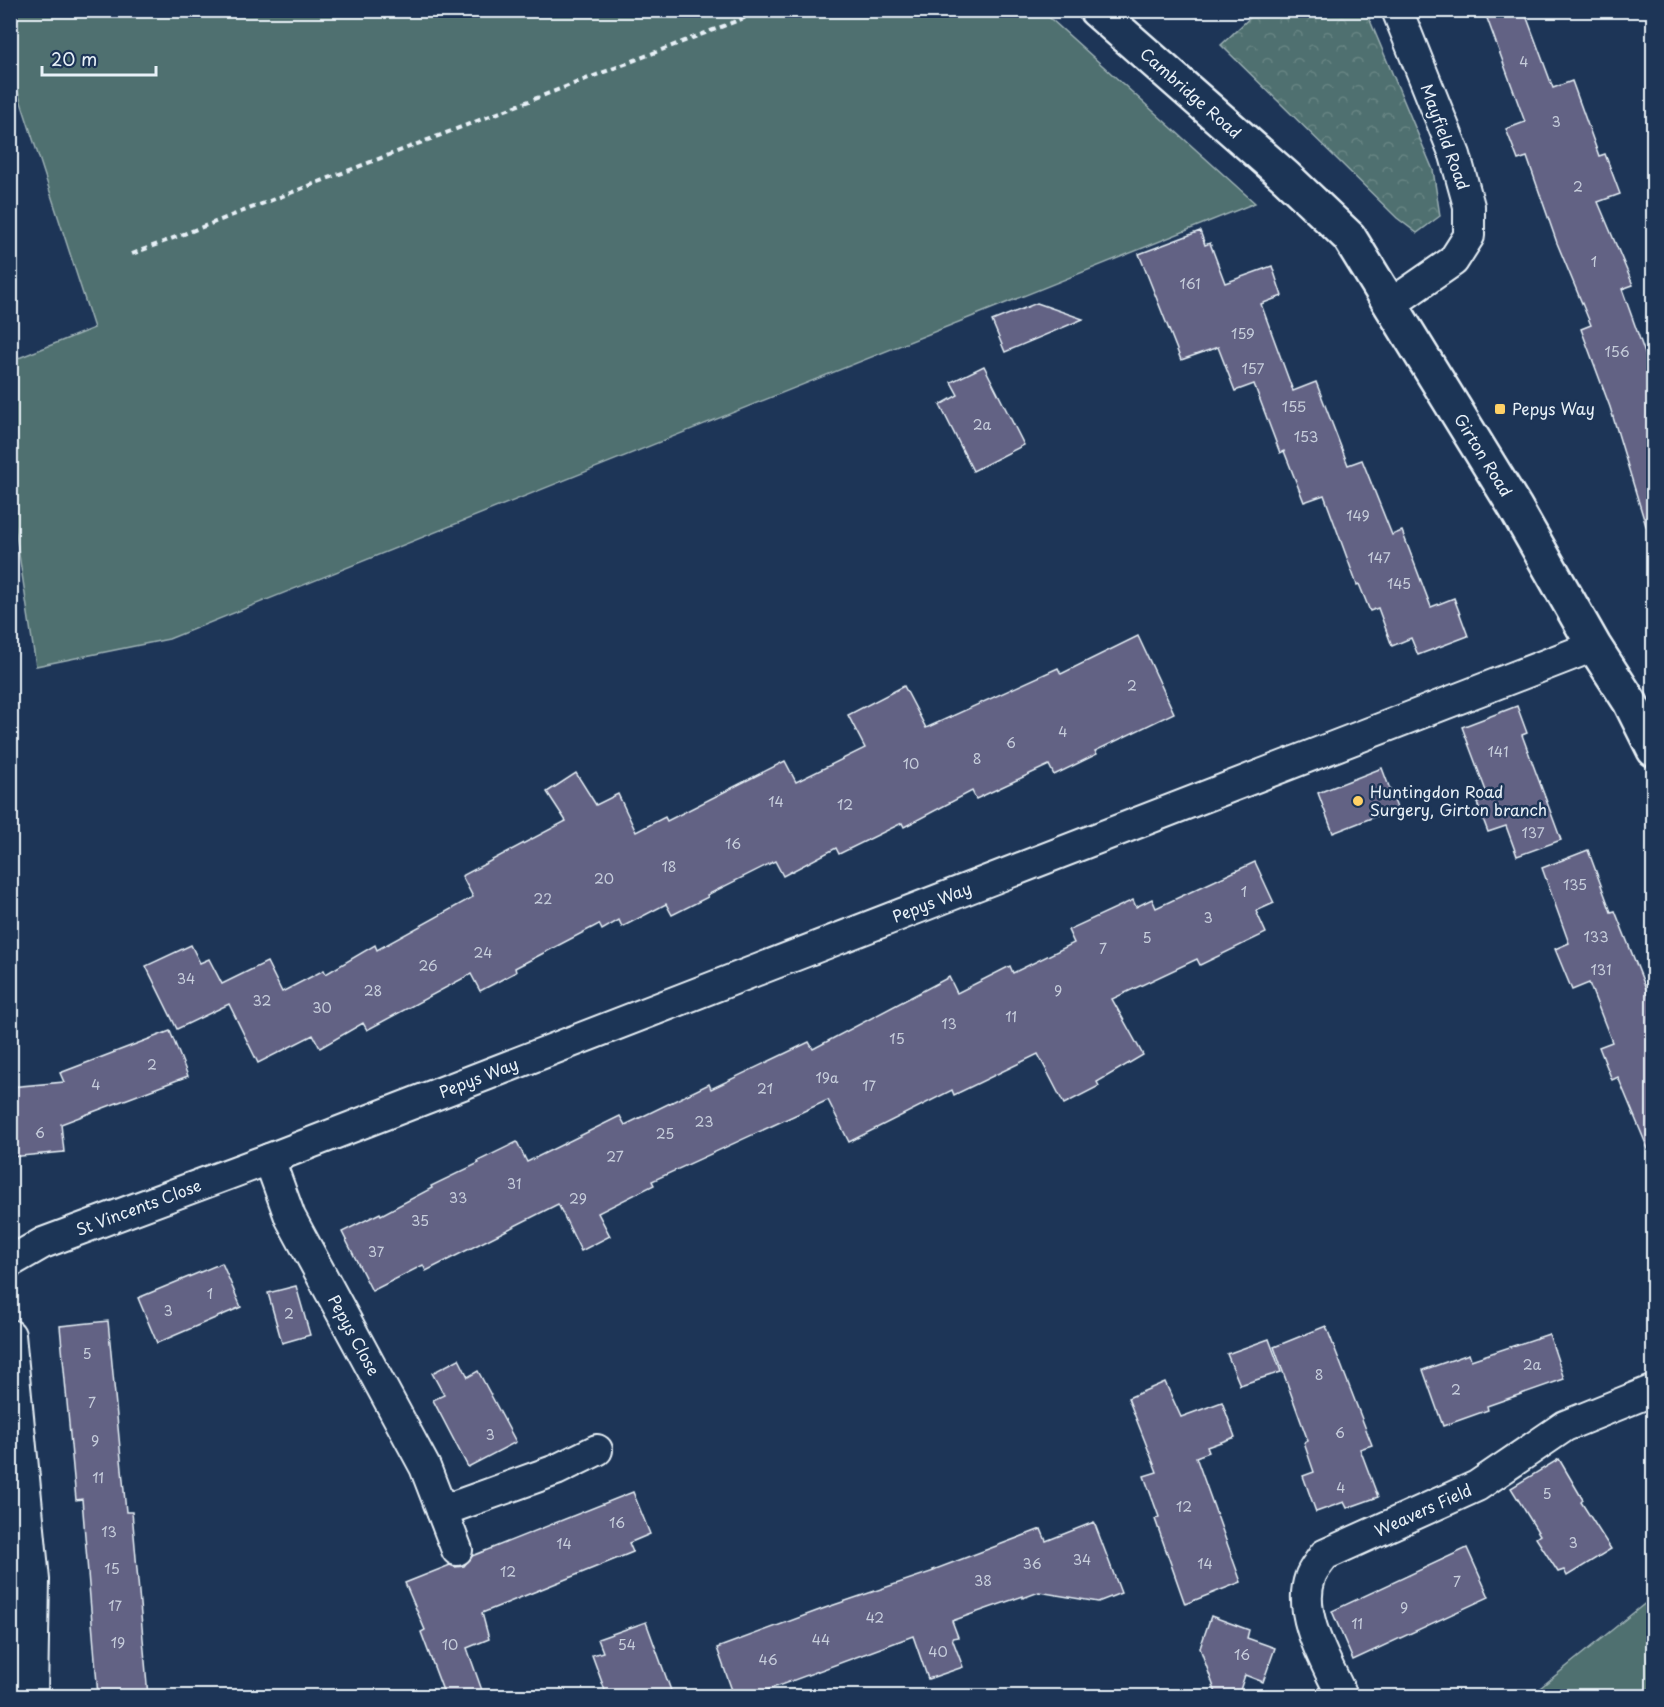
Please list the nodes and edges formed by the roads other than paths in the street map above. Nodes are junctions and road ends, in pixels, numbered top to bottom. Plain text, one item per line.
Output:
1 (1096, 10) edge
2 (1397, 10) edge
3 (1286, 177) joint
4 (1391, 304) junction
5 (1594, 646) junction
6 (1653, 750) edge
7 (269, 1159) junction
8 (10, 1262) edge
9 (10, 1335) edge
10 (1653, 1390) edge
11 (597, 1450) dead end
12 (442, 1511) junction
13 (457, 1550) dead end
14 (32, 1696) edge
15 (1342, 1696) edge

1 - 3 street, Cambridge Road
2 - 4 street, Mayfield Road
3 - 4 street, Girton Road
4 - 5 street, Girton Road
5 - 6 street, Girton Road
5 - 7 street, Pepys Way
7 - 8 street, St Vincents Close
7 - 12 street, Pepys Close
9 - 14 street
10 - 15 street, Weavers Field
11 - 12 street
12 - 13 street, Pepys Close

